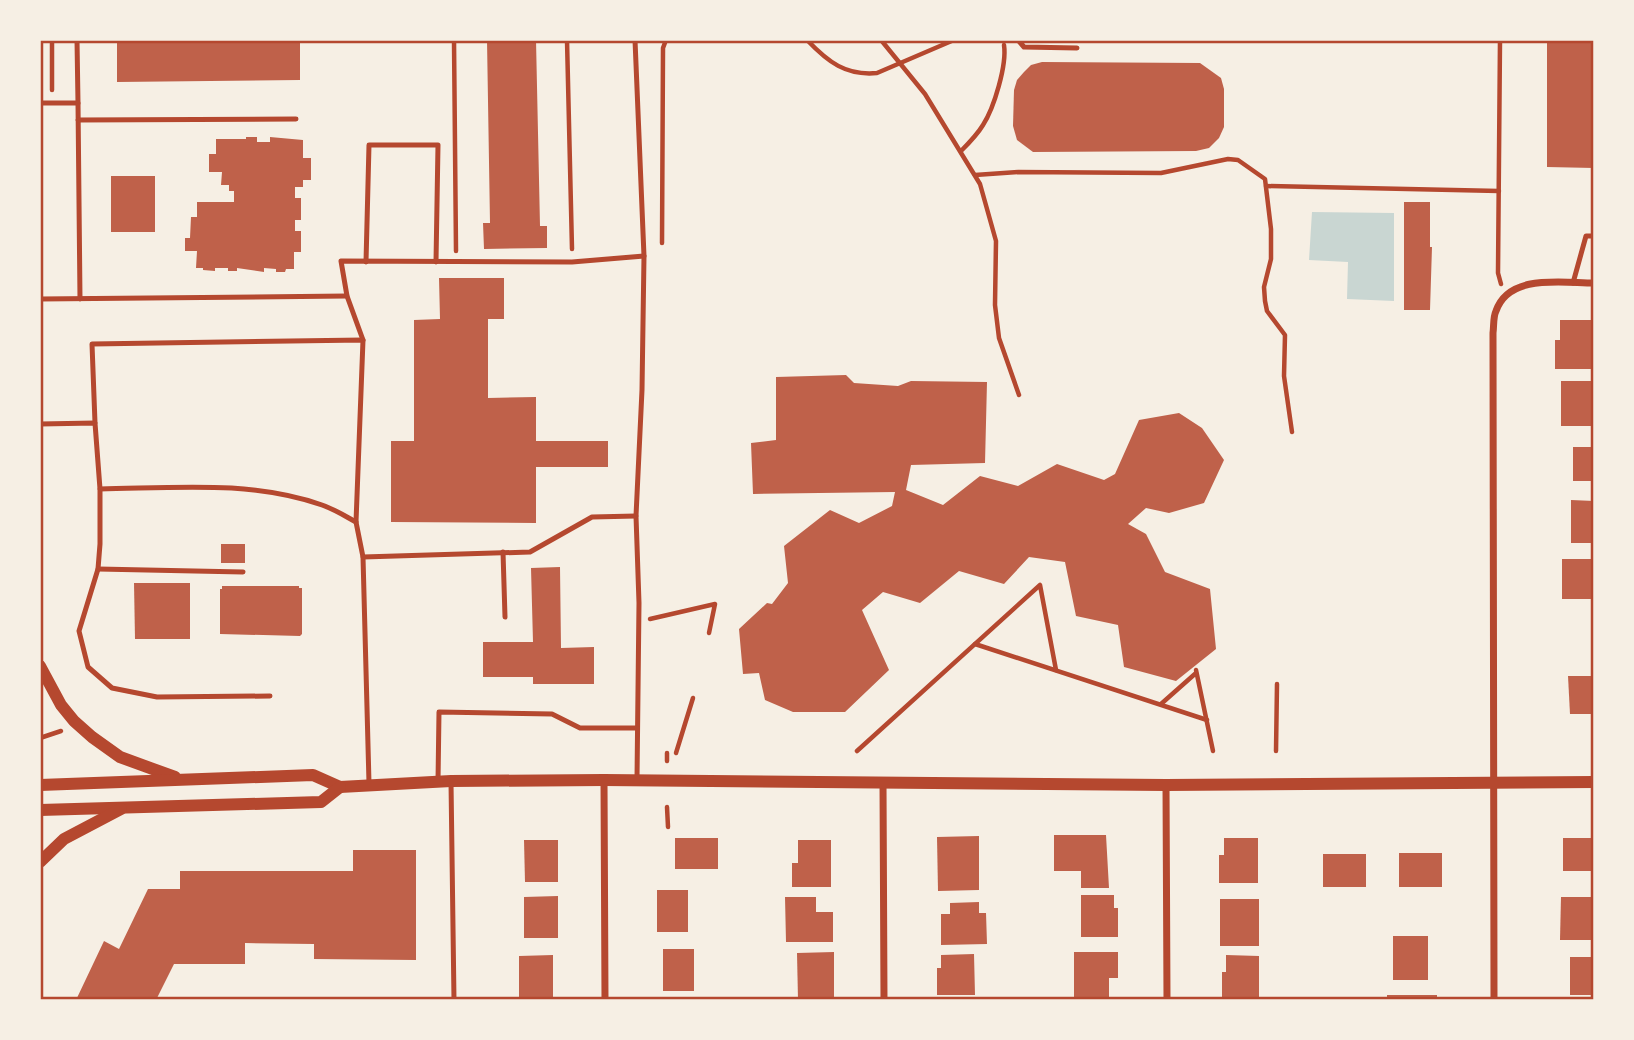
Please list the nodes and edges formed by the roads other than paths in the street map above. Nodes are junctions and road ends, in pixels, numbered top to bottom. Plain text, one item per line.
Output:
1 (77, 40) edge
2 (635, 40) edge
3 (1018, 40) edge
4 (1077, 48) dead end
5 (40, 103) edge
6 (78, 103) junction
7 (296, 119) dead end
8 (78, 120) junction
9 (1594, 236) edge
10 (643, 256) junction
11 (366, 262) junction
12 (436, 262) junction
13 (1573, 283) junction
14 (1594, 283) edge
15 (347, 296) junction
16 (40, 299) edge
17 (80, 299) junction
18 (363, 340) junction
19 (95, 423) junction
20 (40, 424) edge
21 (100, 489) junction
22 (636, 516) junction
23 (356, 522) junction
24 (503, 552) junction
25 (363, 557) junction
26 (98, 569) junction
27 (243, 572) dead end
28 (505, 617) dead end
29 (40, 666) edge
30 (270, 696) dead end
31 (637, 729) junction
32 (181, 779) junction
33 (604, 780) junction
34 (637, 780) junction
35 (445, 782) junction
36 (883, 782) junction
37 (1493, 782) junction
38 (1594, 782) edge
39 (40, 785) edge
40 (1166, 785) junction
41 (369, 786) junction
42 (340, 787) junction
43 (126, 806) junction
44 (40, 810) edge
45 (40, 862) edge
46 (454, 1000) edge
47 (605, 1000) edge
48 (884, 1000) edge
49 (1167, 1000) edge
50 (1494, 1000) edge

1 - 6 lane
2 - 10 lane
3 - 4 lane
5 - 6 lane
6 - 8 lane
7 - 8 lane
8 - 17 lane
9 - 13 lane
10 - 12 lane
10 - 22 lane
11 - 12 lane
11 - 12 lane
11 - 15 lane
13 - 14 street
13 - 37 street
15 - 17 lane
15 - 18 lane
16 - 17 lane
18 - 19 lane
18 - 23 lane
19 - 20 lane
19 - 21 lane
21 - 23 lane
21 - 26 lane
22 - 24 lane
22 - 31 lane
23 - 25 lane
24 - 25 lane
24 - 28 lane
25 - 41 lane
26 - 27 lane
26 - 30 lane
29 - 32 street
31 - 34 lane
31 - 35 lane
32 - 39 street
32 - 42 street
33 - 34 street
33 - 35 street
33 - 47 street
34 - 36 street
35 - 41 street
35 - 46 lane
36 - 40 street
36 - 48 street
37 - 38 street
37 - 40 street
37 - 50 street
40 - 49 street
41 - 42 street
42 - 43 street
43 - 44 street
43 - 45 street

